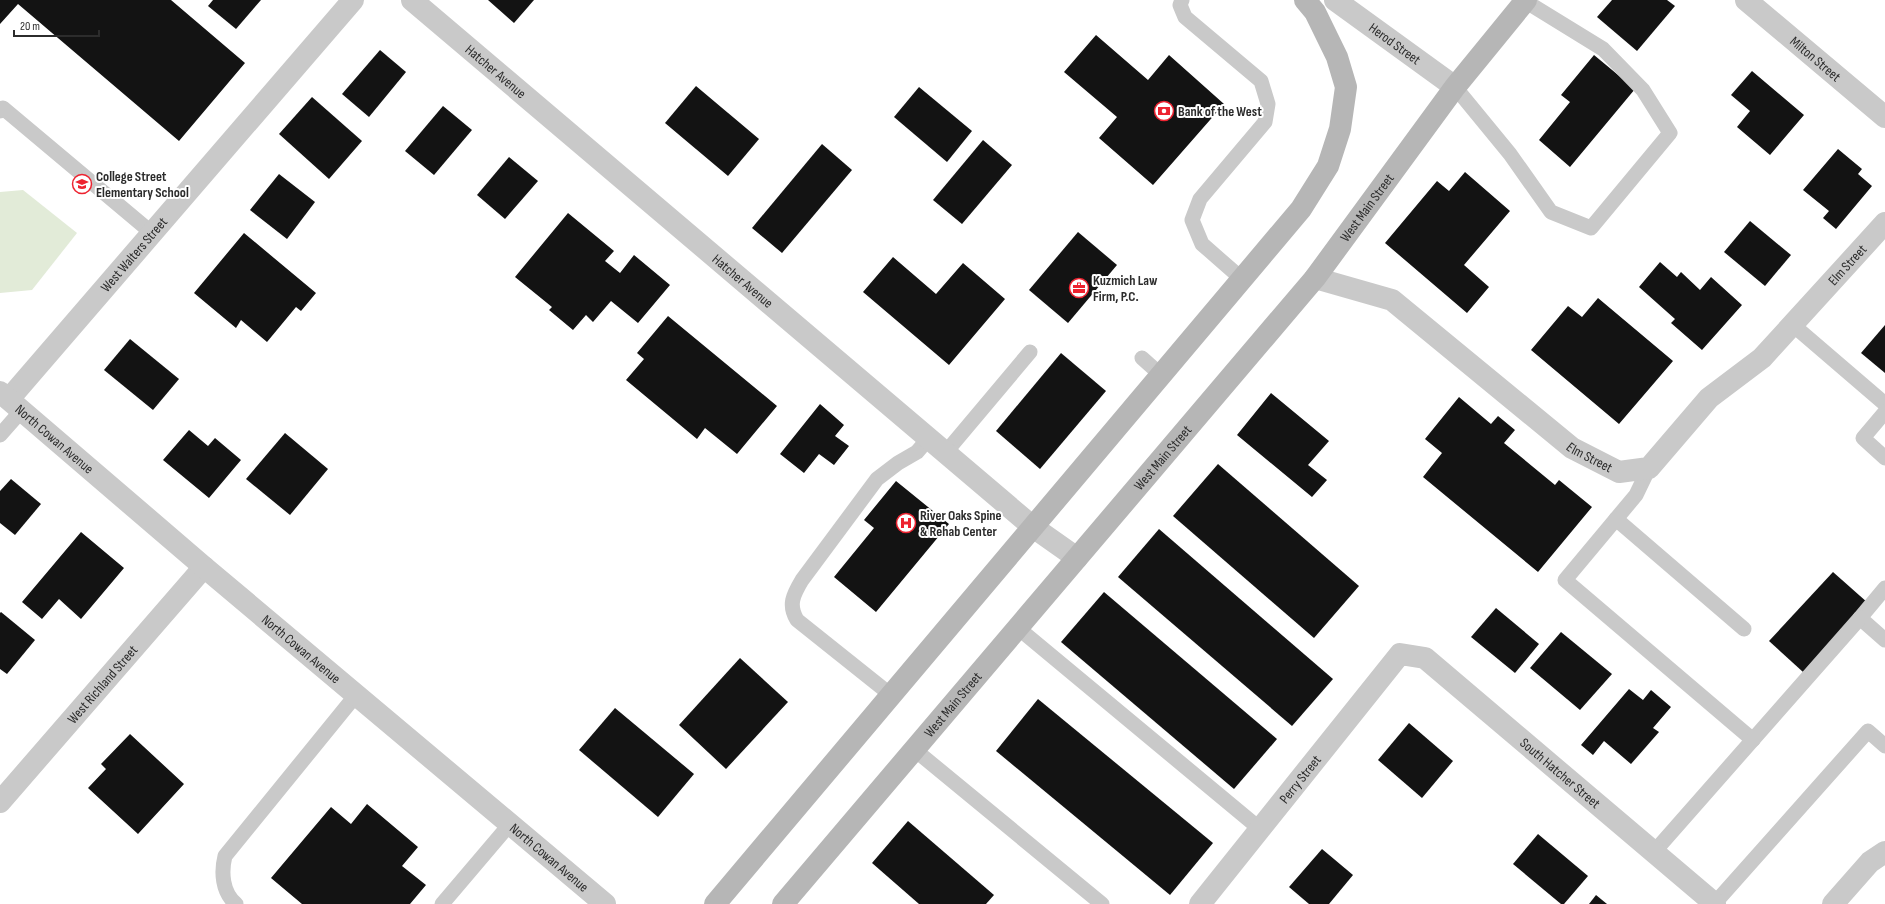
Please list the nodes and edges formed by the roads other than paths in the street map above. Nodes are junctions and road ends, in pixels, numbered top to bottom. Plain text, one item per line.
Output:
1 (353, 0) edge
2 (412, 0) edge
3 (1182, 0) edge
4 (1305, 0) edge
5 (1335, 0) edge
6 (1746, 0) edge
7 (1526, 1) edge
8 (1455, 87) junction
9 (0, 110) edge
10 (1885, 118) edge
11 (1885, 223) edge
12 (152, 233) junction
13 (1315, 278) junction
14 (1242, 279) junction
15 (1793, 325) junction
16 (1030, 352) dead end
17 (1142, 358) dead end
18 (1162, 375) junction
19 (10, 400) edge
20 (1885, 404) edge
21 (1885, 412) edge
22 (0, 435) edge
23 (929, 438) junction
24 (946, 452) junction
25 (1885, 458) edge
26 (1649, 468) junction
27 (1616, 520) junction
28 (1033, 527) junction
29 (1077, 558) junction
30 (204, 566) junction
31 (1885, 588) edge
32 (1860, 618) junction
33 (1018, 628) junction
34 (1744, 629) dead end
35 (1885, 640) edge
36 (1400, 654) joint
37 (356, 695) junction
38 (891, 695) junction
39 (1753, 740) junction
40 (1885, 746) edge
41 (915, 750) junction
42 (0, 802) edge
43 (510, 824) junction
44 (1260, 829) junction
45 (1654, 852) junction
46 (1885, 852) edge
47 (236, 904) edge
48 (442, 904) edge
49 (605, 904) edge
50 (715, 904) edge
51 (783, 904) edge
52 (1102, 904) edge
53 (1200, 904) edge
54 (1715, 904) edge
55 (1833, 904) edge

1 - 12 street, West Walters Street
2 - 23 street, Hatcher Avenue
3 - 14 lane
4 - 14 main road
5 - 8 street, Herod Street
6 - 10 street, Milton Street
7 - 8 main road, West Main Street
7 - 8 lane
8 - 13 main road, West Main Street
9 - 12 lane
11 - 15 street, Elm Street
12 - 19 street, West Walters Street
13 - 26 street, Elm Street
13 - 29 main road, West Main Street
14 - 18 main road
15 - 20 lane
15 - 26 street, Elm Street
16 - 24 lane
17 - 18 lane
18 - 28 main road
19 - 22 lane
19 - 30 street, North Cowan Avenue
21 - 25 lane
23 - 24 street, Hatcher Avenue
23 - 38 lane
24 - 28 street, Hatcher Avenue
26 - 27 lane
27 - 34 lane
27 - 39 lane
28 - 29 street, Hatcher Avenue
28 - 38 main road
29 - 33 main road, West Main Street
30 - 37 street, North Cowan Avenue
30 - 42 street, West Richland Street
31 - 32 lane
32 - 35 lane
32 - 39 lane
33 - 41 main road, West Main Street
33 - 44 lane
36 - 44 street, Perry Street
36 - 45 street, South Hatcher Street
37 - 43 street, North Cowan Avenue
37 - 47 lane
38 - 50 main road
39 - 45 lane
40 - 54 lane
41 - 51 main road, West Main Street
41 - 52 lane
43 - 48 lane
43 - 49 street, North Cowan Avenue
44 - 53 street, Perry Street
45 - 54 street, South Hatcher Street
46 - 55 street

